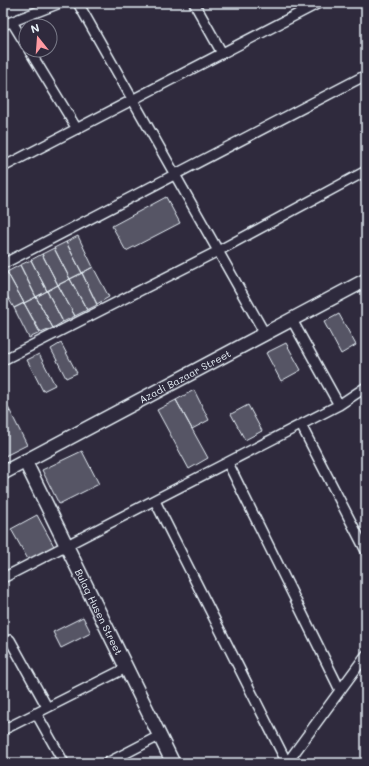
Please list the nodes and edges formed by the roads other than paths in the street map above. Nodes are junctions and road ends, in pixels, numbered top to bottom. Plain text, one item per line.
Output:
1 (60, 3) edge
2 (78, 3) edge
3 (194, 3) edge
4 (320, 3) edge
5 (306, 6) edge
6 (7, 23) edge
7 (18, 36) edge
8 (222, 53) junction
9 (34, 58) edge
10 (366, 75) edge
11 (133, 100) junction
12 (77, 129) junction
13 (3, 167) edge
14 (366, 171) edge
15 (175, 174) junction
16 (218, 251) junction
17 (3, 264) edge
18 (366, 280) edge
19 (292, 320) junction
20 (265, 334) junction
21 (3, 360) edge
22 (366, 387) edge
23 (338, 405) junction
24 (301, 424) junction
25 (25, 461) junction
26 (228, 463) junction
27 (3, 473) edge
28 (155, 501) junction
29 (67, 546) junction
30 (366, 551) edge
31 (3, 578) edge
32 (10, 640) dead end
33 (366, 655) edge
34 (126, 668) junction
35 (340, 690) junction
36 (47, 707) junction
37 (36, 713) junction
38 (3, 730) edge
39 (159, 736) junction
40 (64, 763) edge
41 (107, 763) edge
42 (173, 763) edge
43 (287, 763) edge

1 - 6 street
2 - 11 street
3 - 8 street
4 - 5 street
5 - 8 street
6 - 7 street
8 - 11 street
9 - 12 street
10 - 15 street
11 - 12 street
11 - 15 street
12 - 13 street
14 - 16 street
15 - 16 street
15 - 17 street
16 - 20 street
16 - 21 street
18 - 19 street, Azadi Bazaar Street
19 - 20 street, Azadi Bazaar Street
19 - 23 street
20 - 25 street, Azadi Bazaar Street
22 - 23 street
23 - 24 street
24 - 26 street
24 - 30 street
25 - 27 street, Azadi Bazaar Street
25 - 29 street, Bulaq Husen Street
26 - 28 street
26 - 35 street
28 - 29 street
28 - 43 street
29 - 31 street
29 - 34 street, Bulaq Husen Street
32 - 36 street
33 - 35 street
34 - 36 street
34 - 39 street, Bulaq Husen Street
35 - 43 street
36 - 37 street
37 - 38 street
37 - 40 street
39 - 41 street
39 - 42 street, Bulaq Husen Street

